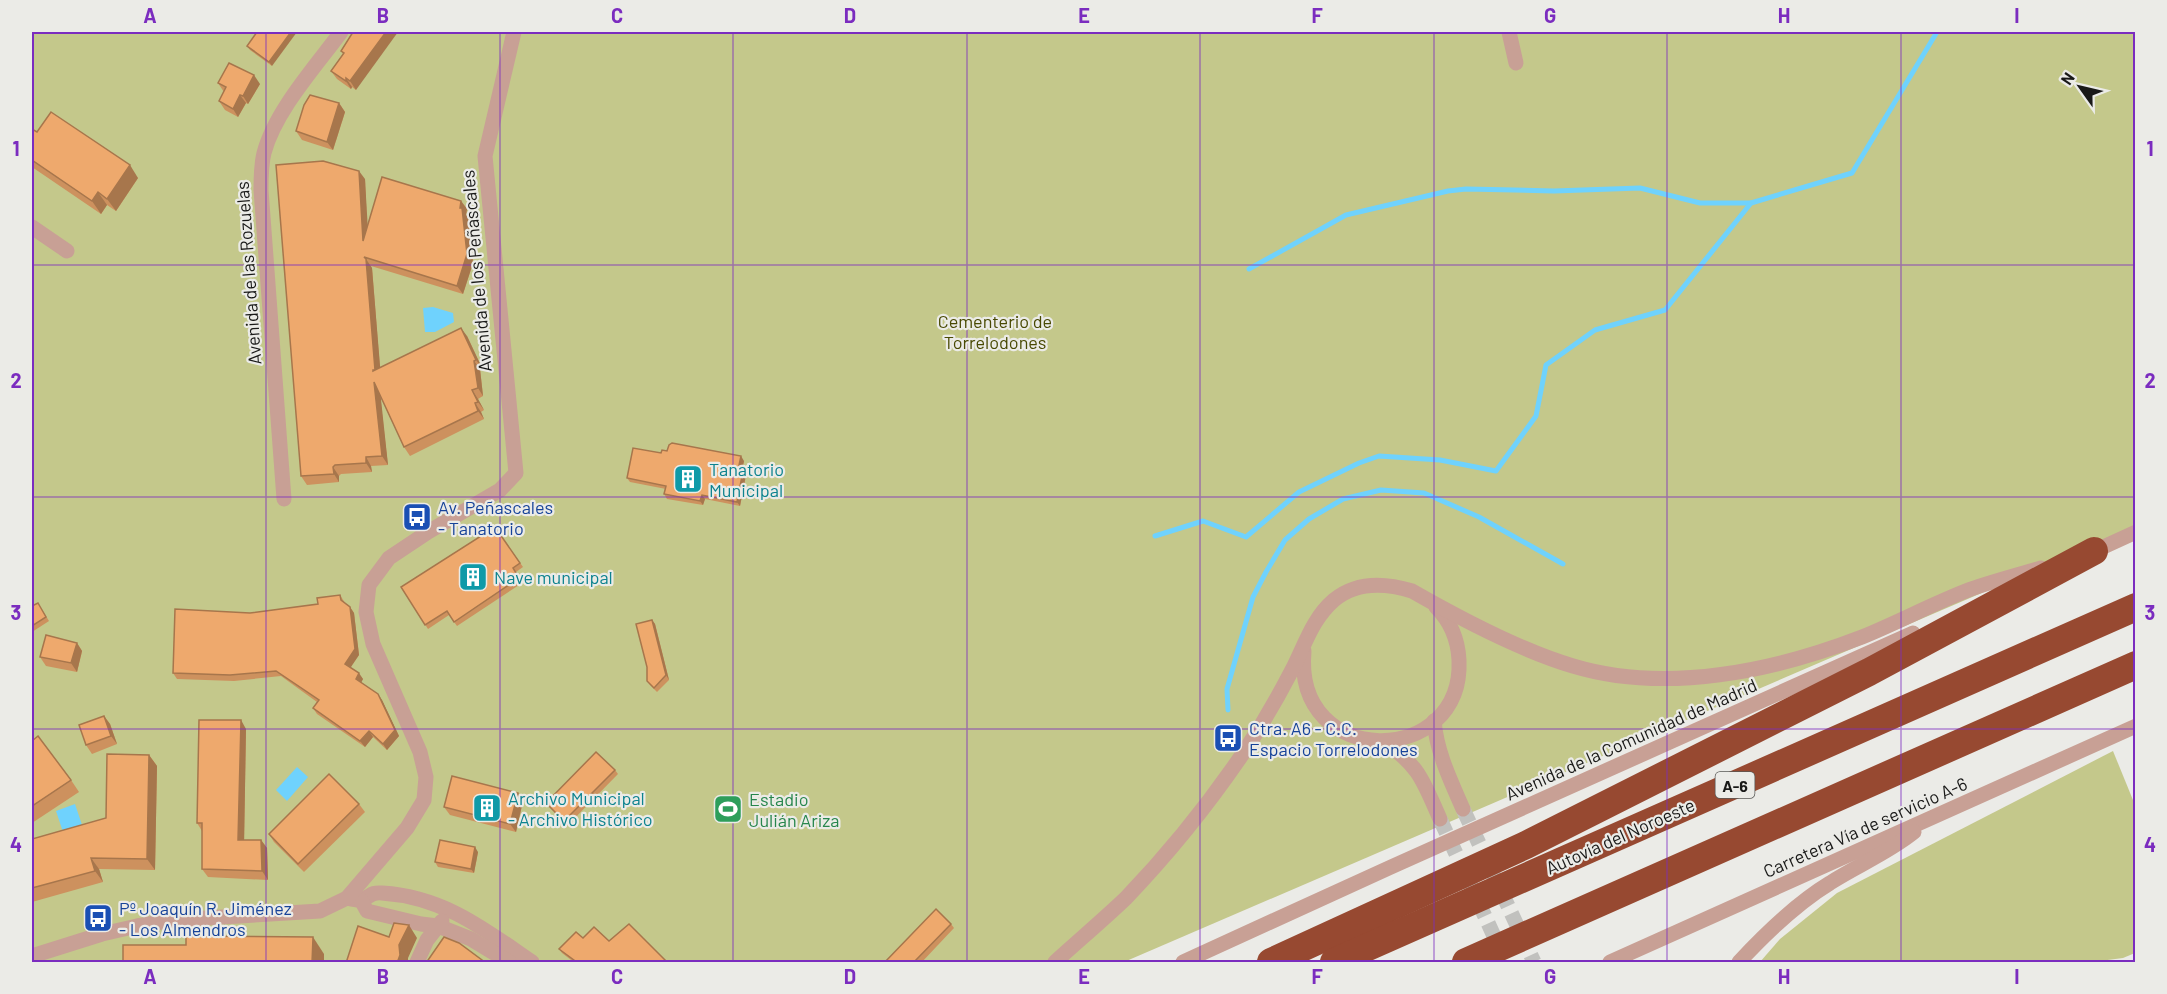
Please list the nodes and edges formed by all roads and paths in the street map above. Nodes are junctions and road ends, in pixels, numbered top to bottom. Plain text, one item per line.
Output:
1 (341, 32) edge
2 (514, 32) edge
3 (1509, 32) edge
4 (1516, 63) dead end
5 (32, 227) edge
6 (67, 251) dead end
7 (284, 499) dead end
8 (2136, 532) edge
9 (2094, 551) junction
10 (1429, 600) junction
11 (2136, 607) edge
12 (1305, 645) junction
13 (2136, 665) edge
14 (1434, 721) junction
15 (2136, 726) edge
16 (1385, 742) junction
17 (1463, 809) tunnel mouth
18 (1440, 819) tunnel mouth
19 (1929, 820) junction
20 (354, 899) junction
21 (453, 910) junction
22 (438, 926) junction
23 (32, 956) edge
24 (417, 963) edge
25 (509, 963) edge
26 (532, 963) edge
27 (1055, 963) edge
28 (1183, 963) edge
29 (1271, 963) edge
30 (1334, 963) edge
31 (1466, 963) edge
32 (1610, 963) edge
33 (1739, 963) edge

1 - 7 street, Avenida de las Rozuelas
2 - 20 street, Avenida de los Peñascales
3 - 4 street
5 - 6 street
8 - 9 street
9 - 10 street
9 - 28 street, Avenida de la Comunidad de Madrid
9 - 29 highway
10 - 12 street
10 - 14 street
11 - 30 highway, Autovía del Noroeste / A-6
12 - 16 street
12 - 27 street
13 - 31 highway
14 - 16 street
14 - 17 street
15 - 19 street, Carretera Vía de servicio A-6
16 - 18 street
19 - 32 street, Carretera Vía de servicio A-6
19 - 33 street
20 - 21 street
20 - 22 street
20 - 23 street
21 - 22 street
21 - 26 street
22 - 24 street
22 - 25 street

